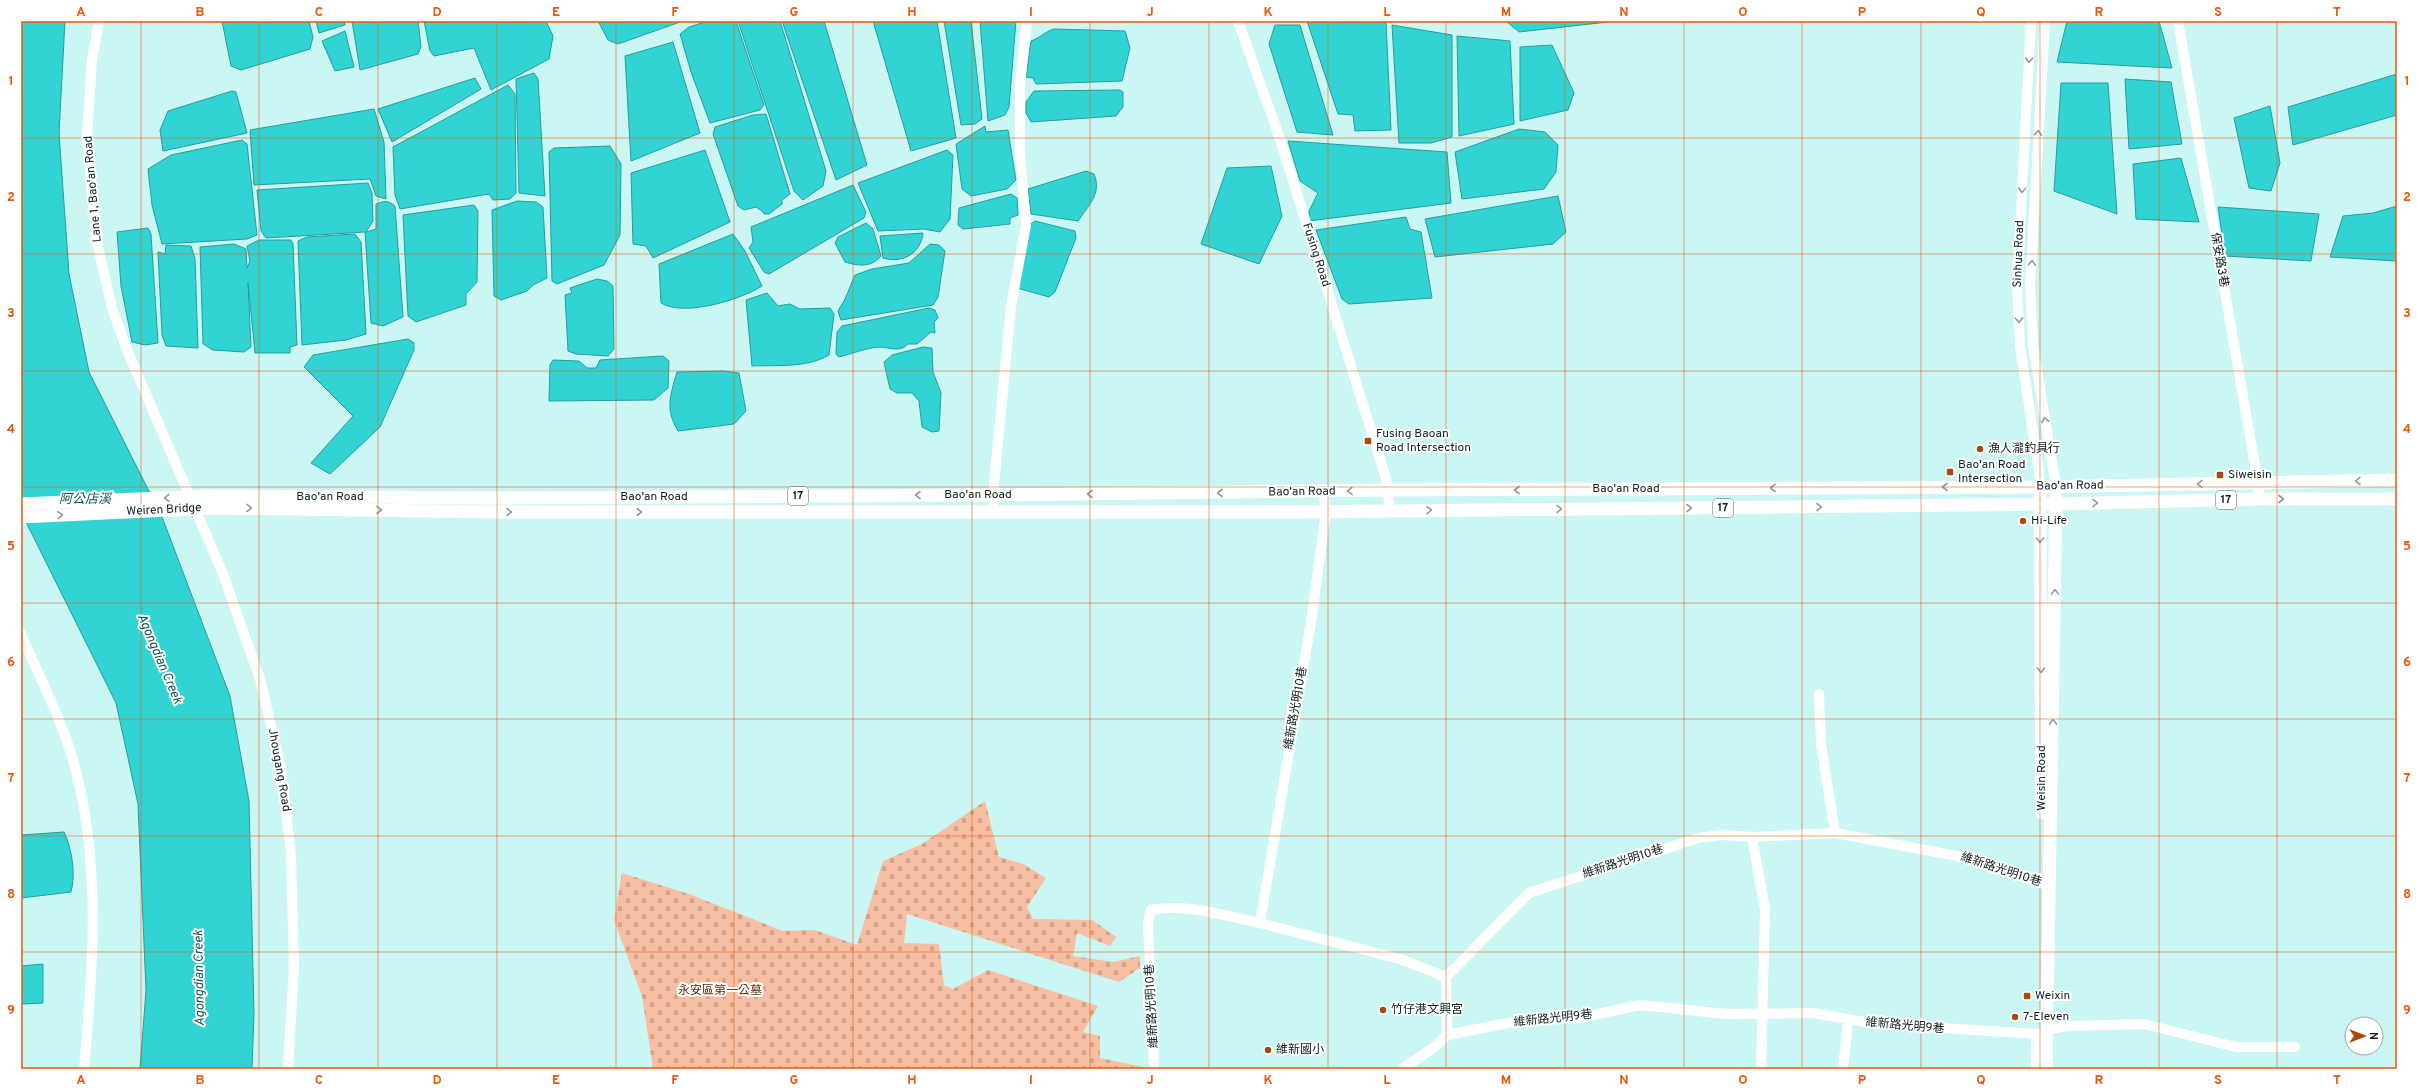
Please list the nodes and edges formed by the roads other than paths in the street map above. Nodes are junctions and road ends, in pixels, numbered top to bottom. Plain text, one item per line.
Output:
1 (99, 21) edge
2 (1027, 21) edge
3 (1238, 21) edge
4 (2031, 21) edge
5 (2045, 21) edge
6 (2178, 21) edge
7 (2397, 480) edge
8 (2258, 483) junction
9 (185, 486) joint
10 (2056, 486) junction
11 (2040, 487) junction
12 (1389, 490) junction
13 (1323, 492) junction
14 (993, 495) junction
15 (2259, 499) junction
16 (2397, 499) edge
17 (208, 502) junction
18 (21, 504) edge
19 (2040, 504) junction
20 (2056, 504) junction
21 (1390, 511) junction
22 (994, 512) junction
23 (1326, 512) junction
24 (21, 517) edge
25 (21, 634) edge
26 (1819, 694) dead end
27 (1835, 833) junction
28 (1752, 837) junction
29 (2046, 885) junction
30 (1260, 923) junction
31 (1446, 977) junction
32 (1762, 1014) junction
33 (1848, 1021) junction
34 (2042, 1032) junction
35 (1447, 1035) junction
36 (2295, 1048) dead end
37 (84, 1069) edge
38 (288, 1069) edge
39 (1154, 1069) edge
40 (1402, 1069) edge
41 (1761, 1069) edge
42 (1843, 1069) edge
43 (2036, 1069) edge
44 (2046, 1069) edge

1 - 9 street, Lane 1, Bao'an Road
2 - 14 street
3 - 12 street, Fusing Road
4 -> 11 street, Sinhua Road
10 -> 5 street, Sinhua Road
6 - 8 street, 保安路3巷
7 -> 8 main road, Bao'an Road / 17
8 -> 10 main road, Bao'an Road / 17
8 - 15 street, 保安路3巷
9 - 38 street, Jhougang Road
10 - 11 main road, Bao'an Road / 17
10 - 20 main road, Weisin Road
11 -> 12 main road, Bao'an Road / 17
11 - 19 main road, Weisin Road
12 -> 13 main road, Bao'an Road / 17
12 - 21 street, Fusing Road
13 -> 14 main road, Bao'an Road / 17
13 - 23 street, 維新路光明10巷
14 -> 17 main road, Bao'an Road / 17
14 - 22 street
15 -> 16 main road, Bao'an Road / 17
20 -> 15 main road, Bao'an Road / 17
17 -> 18 main road, Weiren Bridge / 17
17 -> 22 main road, Bao'an Road / 17
24 -> 17 main road, Weiren Bridge / 17
19 - 20 main road, Bao'an Road / 17
21 -> 19 main road, Bao'an Road / 17
19 -> 29 main road, Weisin Road
29 -> 20 main road, Weisin Road
21 - 23 main road, Bao'an Road / 17
22 - 23 main road, Bao'an Road / 17
23 - 30 street, 維新路光明10巷
25 - 37 street
26 - 27 street
27 - 28 street, 維新路光明10巷
27 - 29 street, 維新路光明10巷
28 - 31 street, 維新路光明10巷
28 - 32 street
29 - 34 main road, Weisin Road
30 - 31 street, 維新路光明10巷
30 - 39 street, 維新路光明10巷
31 - 35 street
32 - 33 street, 維新路光明9巷
32 - 35 street, 維新路光明9巷
32 - 41 street
33 - 34 street, 維新路光明9巷
33 - 42 street
34 - 36 street, 維新路光明9巷
34 - 43 main road, Weisin Road
34 - 44 main road, Weisin Road
35 - 40 street

